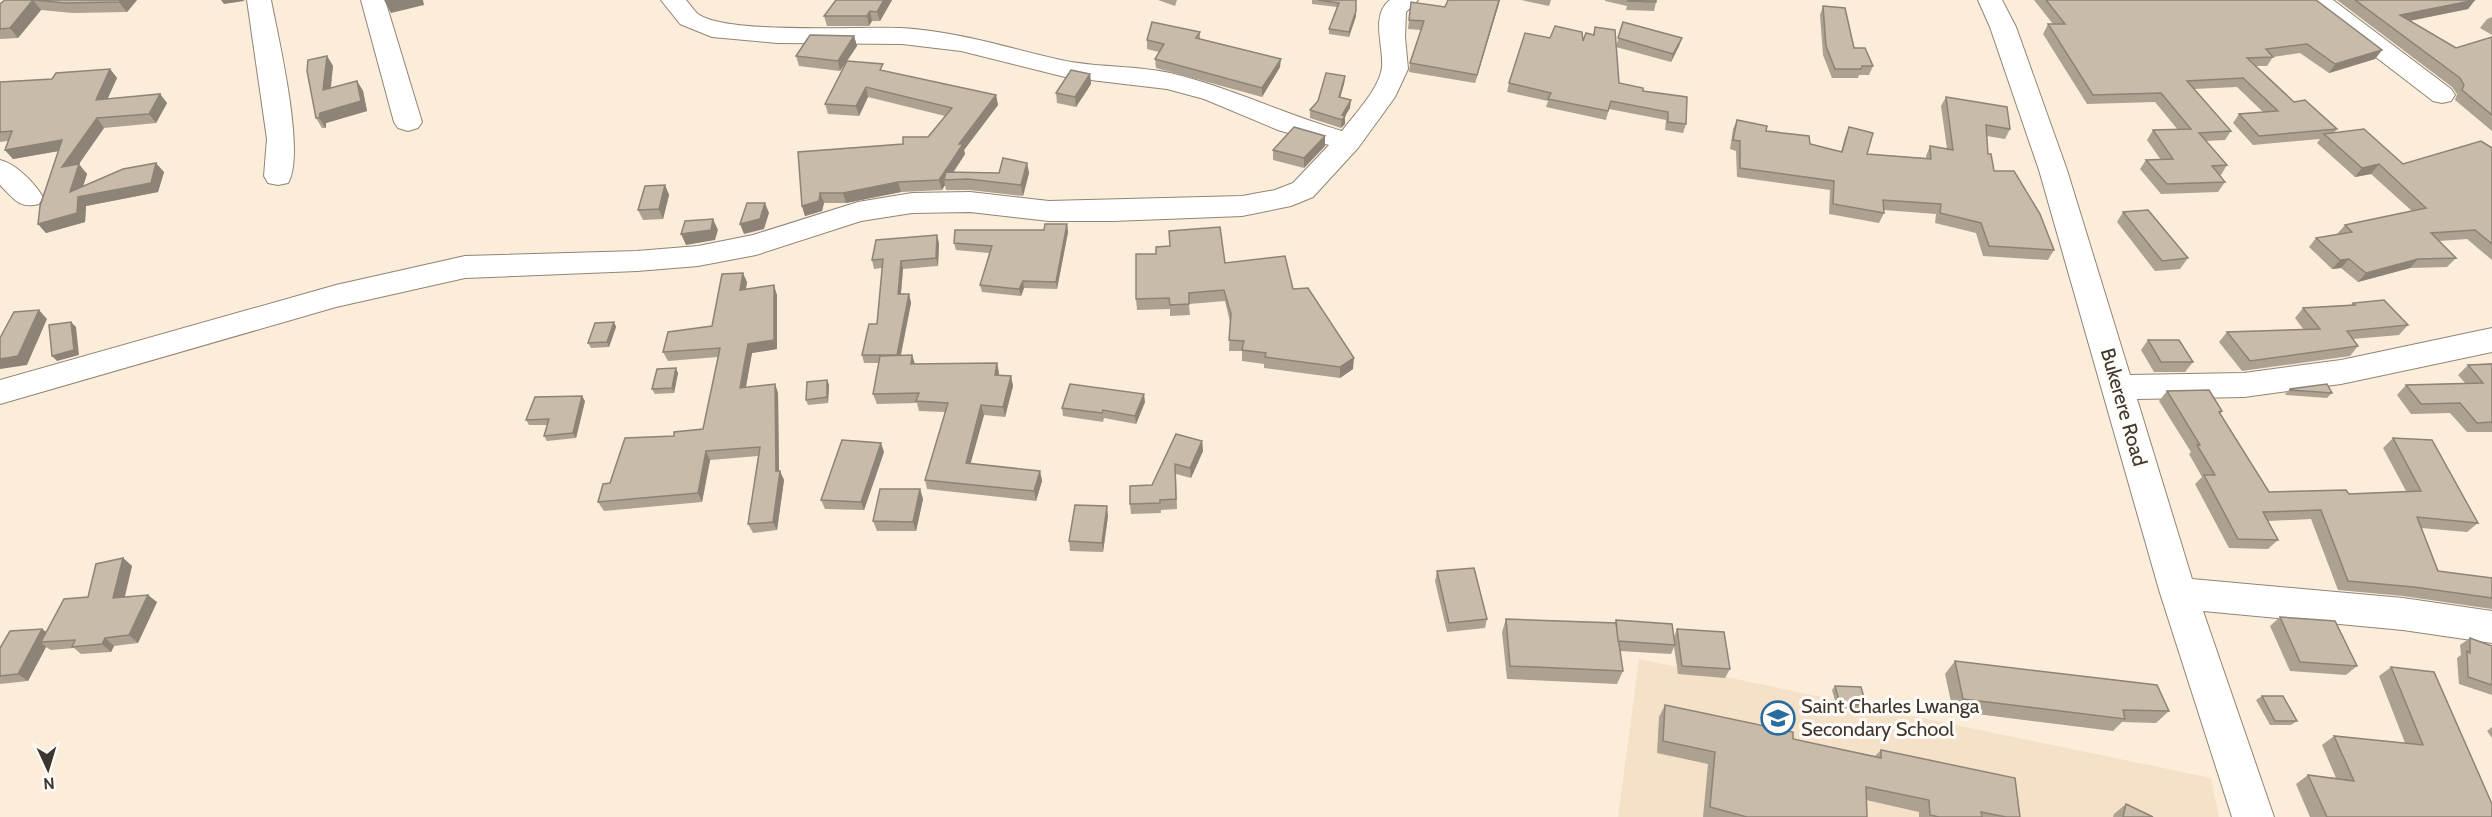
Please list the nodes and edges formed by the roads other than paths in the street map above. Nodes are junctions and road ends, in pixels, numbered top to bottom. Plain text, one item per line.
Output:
1 (259, 0) edge
2 (373, 0) edge
3 (673, 0) edge
4 (1406, 0) edge
5 (1990, 0) edge
6 (2317, 0) edge
7 (2442, 95) dead end
8 (408, 122) dead end
9 (1348, 142) junction
10 (0, 169) edge
11 (278, 176) dead end
12 (29, 197) dead end
13 (2492, 340) edge
14 (2118, 387) junction
15 (0, 392) edge
16 (2178, 593) junction
17 (2492, 627) edge
18 (2253, 817) edge

1 - 11 street
2 - 8 street
3 - 9 street
4 - 9 street
5 - 14 street, Bukerere Road
6 - 7 street
9 - 15 street
10 - 12 street
13 - 14 street
14 - 16 street, Bukerere Road
16 - 17 street
16 - 18 street, Bukerere Road

